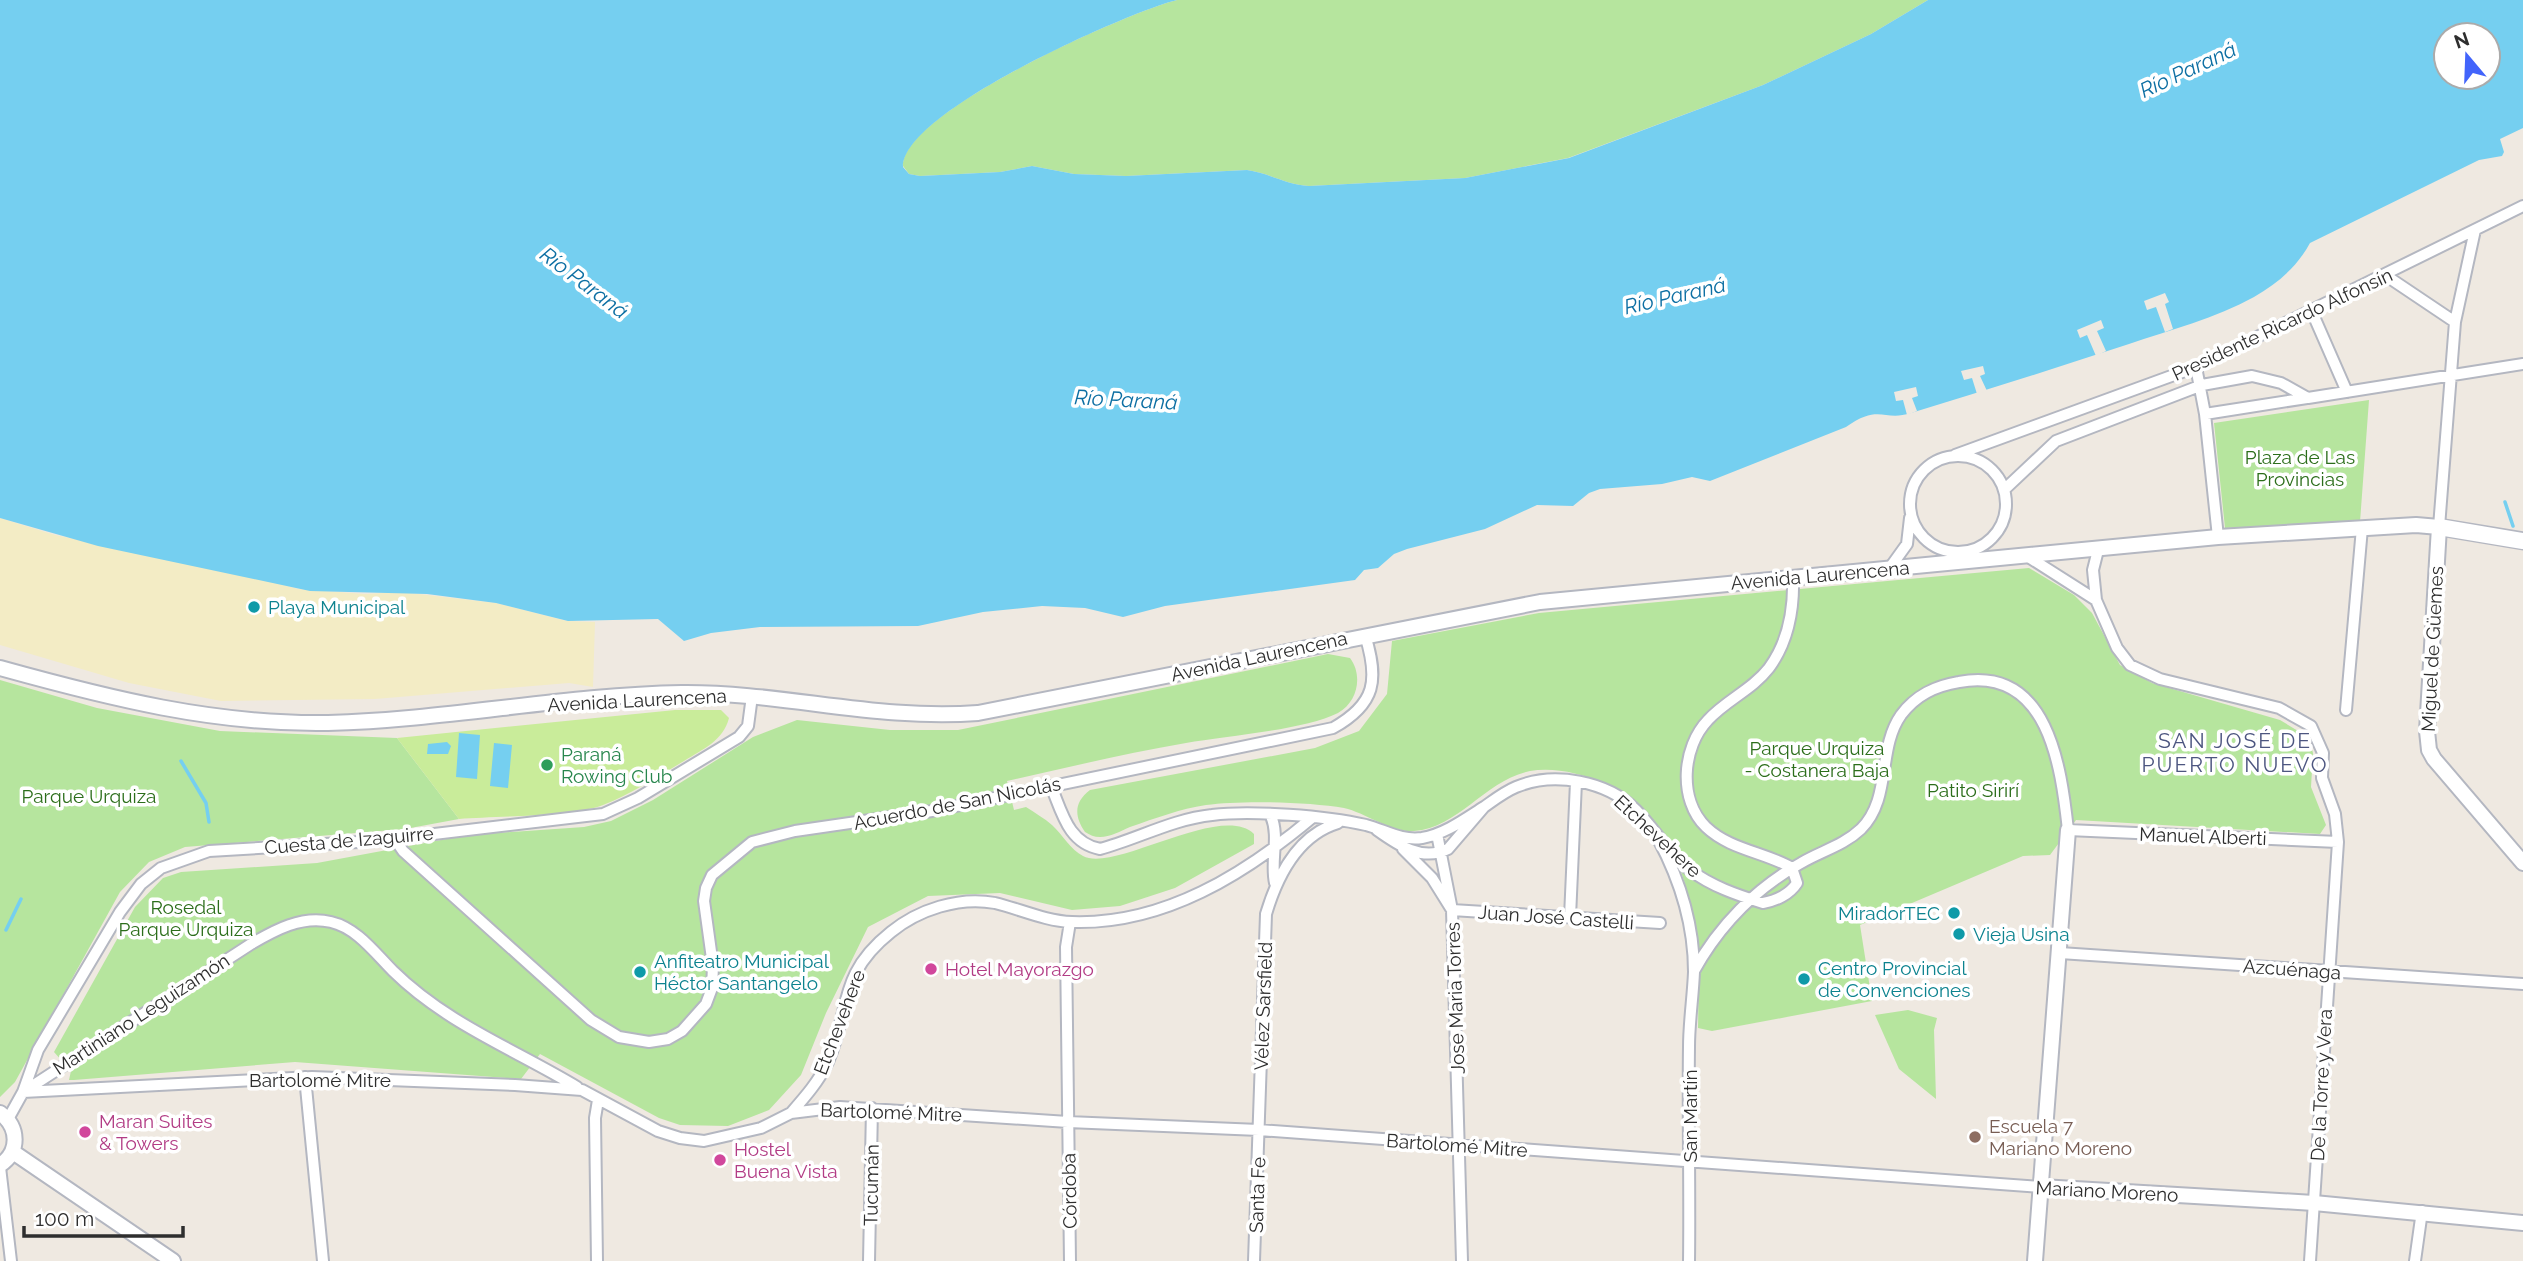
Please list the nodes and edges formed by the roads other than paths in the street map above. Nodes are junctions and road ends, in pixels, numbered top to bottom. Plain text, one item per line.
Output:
1 (2523, 206) edge
2 (2475, 230) junction
3 (2385, 275) junction
4 (2312, 312) junction
5 (2455, 322) junction
6 (2523, 364) edge
7 (2196, 367) junction
8 (2453, 376) junction
9 (2202, 385) junction
10 (2347, 392) junction
11 (2308, 398) junction
12 (2205, 414) junction
13 (1955, 455) junction
14 (2006, 488) junction
15 (1910, 511) junction
16 (2439, 527) junction
17 (2362, 528) junction
18 (2218, 537) junction
19 (2523, 541) edge
20 (2098, 550) junction
21 (2027, 556) junction
22 (1889, 569) junction
23 (1793, 577) junction
24 (2096, 600) junction
25 (1365, 635) junction
26 (0, 668) edge
27 (752, 696) junction
28 (2346, 710) dead end
29 (1576, 782) junction
30 (1051, 786) junction
31 (1484, 807) junction
32 (1271, 816) junction
33 (1313, 817) junction
34 (1341, 822) junction
35 (1377, 830) junction
36 (2068, 830) junction
37 (1437, 834) junction
38 (394, 838) junction
39 (1658, 839) junction
40 (2338, 842) junction
41 (1397, 845) junction
42 (1273, 850) junction
43 (1441, 852) junction
44 (2523, 863) edge
45 (1793, 868) junction
46 (1275, 883) junction
47 (1752, 900) junction
48 (1452, 910) junction
49 (1570, 917) junction
50 (1070, 922) junction
51 (1660, 923) dead end
52 (2060, 953) junction
53 (1694, 971) junction
54 (2327, 971) junction
55 (2523, 984) edge
56 (305, 1077) junction
57 (582, 1090) junction
58 (23, 1092) junction
59 (598, 1100) junction
60 (872, 1108) junction
61 (791, 1113) junction
62 (4, 1116) edge
63 (1068, 1122) junction
64 (1259, 1130) junction
65 (1461, 1146) junction
66 (13, 1152) junction
67 (1690, 1160) junction
68 (0, 1166) edge
69 (2041, 1187) junction
70 (2314, 1203) junction
71 (2422, 1211) junction
72 (2523, 1223) edge
73 (11, 1261) edge
74 (173, 1261) edge
75 (323, 1261) edge
76 (597, 1261) edge
77 (869, 1261) edge
78 (1070, 1261) edge
79 (1254, 1261) edge
80 (1462, 1261) edge
81 (1689, 1261) edge
82 (2035, 1261) edge
83 (2310, 1261) edge
84 (2415, 1261) edge

1 - 2 street, Presidente Ricardo Alfonsín
2 - 3 street, Presidente Ricardo Alfonsín
2 - 5 street
3 - 4 street, Presidente Ricardo Alfonsín
3 - 5 street
4 - 7 street, Presidente Ricardo Alfonsín
4 - 10 street
5 - 8 street
6 - 8 street
7 - 9 street
7 - 13 street, Presidente Ricardo Alfonsín
8 - 10 street
8 - 16 street
9 - 11 street, Presidente Ricardo Alfonsín
9 - 12 street
9 - 14 street, Presidente Ricardo Alfonsín
10 - 11 street
11 - 12 street
12 - 18 street
13 - 14 street
13 - 15 street, Presidente Ricardo Alfonsín
14 - 15 street
15 - 22 street, Presidente Ricardo Alfonsín
16 - 17 street, Avenida Laurencena
16 - 19 main road, Avenida Laurencena
16 - 44 street, Miguel de Güemes
17 - 18 street, Avenida Laurencena
17 - 28 street
18 - 20 street, Avenida Laurencena
20 - 21 street, Avenida Laurencena
20 - 24 street
21 - 22 street, Avenida Laurencena
21 - 24 street
22 - 23 street, Avenida Laurencena
23 - 25 street, Avenida Laurencena
23 - 45 street
24 - 40 street, De la Torre y Vera
25 - 27 street, Avenida Laurencena
25 - 30 street, Acuerdo de San Nicolás
26 - 27 street, Avenida Laurencena
27 - 38 street, Cuesta de Izaguirre
29 - 31 street, Etchevehere
29 - 39 street, Etchevehere
29 - 49 street
30 - 32 street
30 - 38 street, Acuerdo de San Nicolás
31 - 37 street, Etchevehere
31 - 43 street, Etchevehere
32 - 33 street
32 - 42 street, Vélez Sarsfield
33 - 34 street
33 - 42 street, Etchevehere
34 - 35 street, Etchevehere
34 - 46 street, Vélez Sarsfield
35 - 37 street, Etchevehere
35 - 41 street, Etchevehere
36 - 40 street, Manuel Alberti
36 - 45 street
36 - 52 street
37 - 43 street, Jose Maria Torres
38 - 58 street, Cuesta de Izaguirre
39 - 47 street, Etchevehere
39 - 53 street, San Martín
40 - 54 street, De la Torre y Vera
41 - 43 street, Etchevehere
41 - 48 street
42 - 46 street, Vélez Sarsfield
42 - 50 street, Etchevehere
43 - 48 street, Jose Maria Torres
45 - 47 street
45 - 47 street
46 - 64 street, Vélez Sarsfield
47 - 53 street
48 - 49 street, Juan José Castelli
48 - 65 street, Jose Maria Torres
49 - 51 street, Juan José Castelli
50 - 61 street, Etchevehere
50 - 63 street, Córdoba
52 - 54 street, Azcuénaga
52 - 69 street
53 - 67 street, San Martín
54 - 55 street, Azcuénaga
54 - 70 street, De la Torre y Vera
56 - 57 street, Bartolomé Mitre
56 - 58 street, Bartolomé Mitre
56 - 75 street
57 - 58 street, Martiniano Leguizamón
57 - 59 street, Bartolomé Mitre
58 - 62 street, Cuesta de Izaguirre
59 - 61 street, Bartolomé Mitre
59 - 76 street
60 - 61 street, Bartolomé Mitre
60 - 63 street, Bartolomé Mitre
60 - 77 street, Tucumán
62 - 66 street
63 - 64 street, Bartolomé Mitre
63 - 78 street, Córdoba
64 - 65 street, Bartolomé Mitre
64 - 79 street, Santa Fe
65 - 67 street, Bartolomé Mitre
65 - 80 street, Jose Maria Torres
66 - 68 street
66 - 74 street
67 - 69 street, Mariano Moreno
67 - 81 street, San Martín
68 - 73 street
69 - 70 street, Mariano Moreno
69 - 82 street
70 - 71 street, Mariano Moreno
70 - 83 street, De la Torre y Vera
71 - 72 street, Mariano Moreno
71 - 84 street

